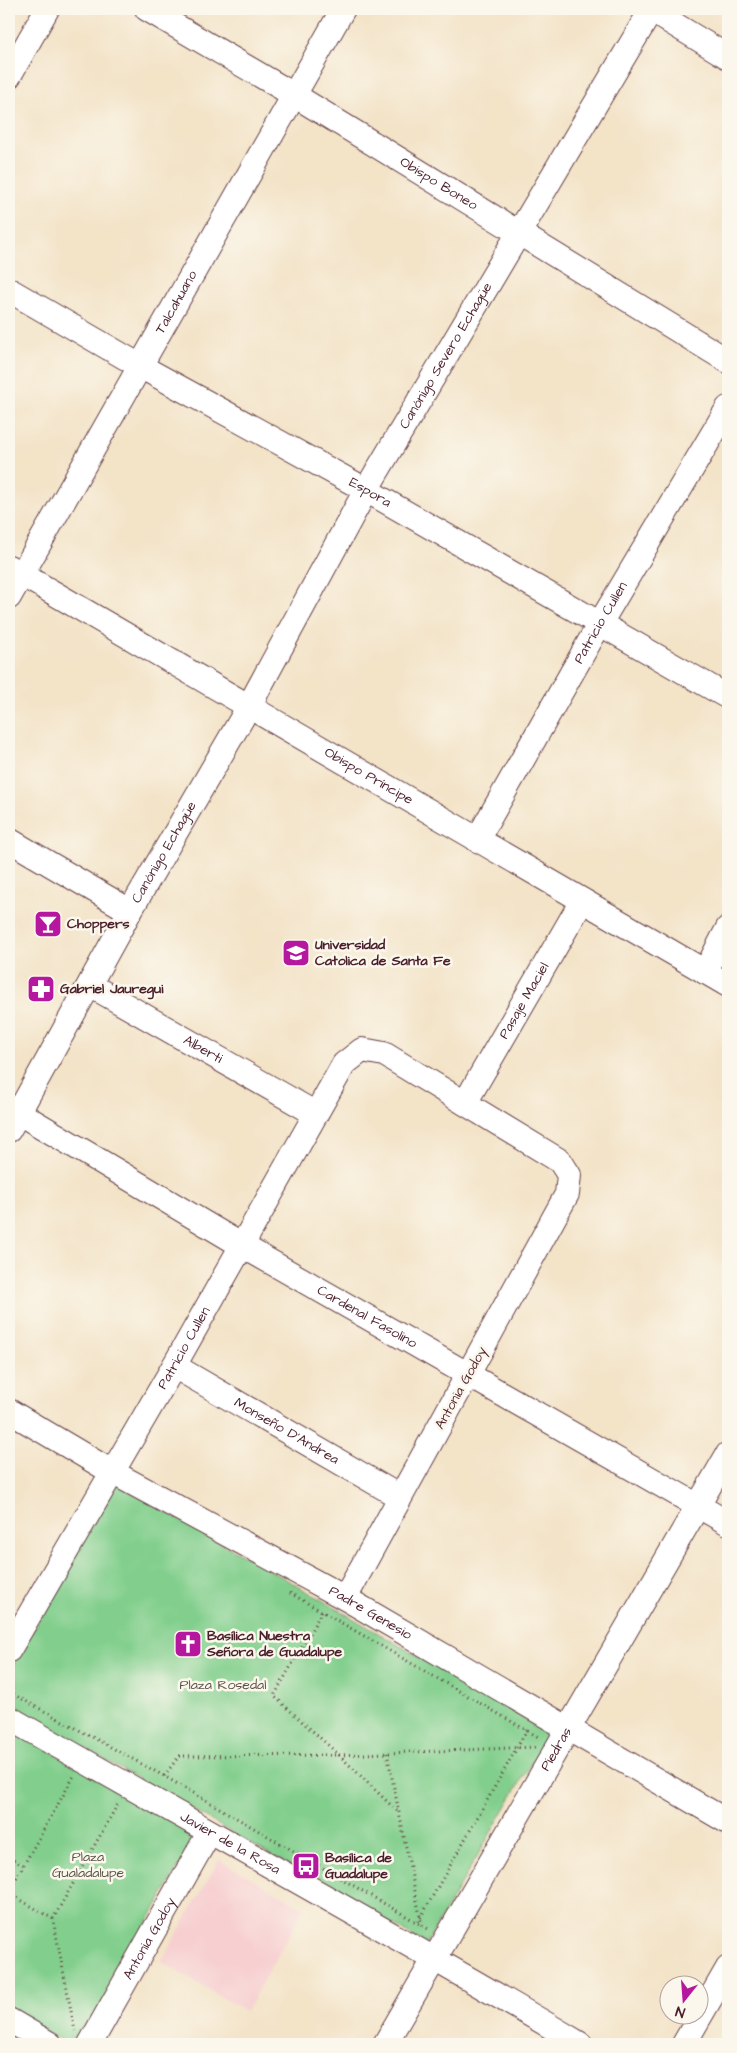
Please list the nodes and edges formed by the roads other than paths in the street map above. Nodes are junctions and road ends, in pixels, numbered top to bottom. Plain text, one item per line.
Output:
1 (47, 9) edge
2 (147, 9) edge
3 (343, 9) edge
4 (651, 9) edge
5 (728, 57) edge
6 (9, 76) edge
7 (294, 95) junction
8 (520, 234) junction
9 (9, 290) edge
10 (728, 361) edge
11 (140, 366) junction
12 (728, 408) edge
13 (366, 490) junction
14 (15, 571) edge
15 (9, 597) edge
16 (599, 624) junction
17 (728, 697) edge
18 (248, 708) junction
19 (9, 840) edge
20 (478, 840) junction
21 (582, 901) junction
22 (130, 911) junction
23 (728, 928) edge
24 (705, 972) junction
25 (90, 984) junction
26 (728, 985) edge
27 (465, 1103) junction
28 (316, 1114) junction
29 (12, 1117) edge
30 (242, 1245) junction
31 (174, 1366) junction
32 (468, 1374) junction
33 (9, 1411) edge
34 (728, 1454) edge
35 (112, 1472) junction
36 (400, 1497) junction
37 (698, 1506) junction
38 (728, 1523) edge
39 (345, 1598) junction
40 (9, 1650) edge
41 (9, 1718) edge
42 (557, 1739) junction
43 (728, 1822) edge
44 (209, 1833) junction
45 (441, 1949) junction
46 (728, 1968) edge
47 (9, 2020) edge
48 (83, 2039) edge
49 (50, 2044) edge
50 (385, 2044) edge
51 (580, 2044) edge
52 (684, 2044) edge

1 - 6 street
2 - 7 street, Obispo Boneo
3 - 7 street, Talcahuano
4 - 5 street
4 - 8 street, Canónigo Severo Echagüe
7 - 8 street, Obispo Boneo
7 - 11 street, Talcahuano
8 - 10 street, Obispo Boneo
8 - 13 street, Canónigo Severo Echagüe
9 - 11 street, Espora
11 - 13 street, Espora
11 - 14 street, Talcahuano
12 - 16 street, Patricio Cullen
13 - 16 street, Espora
13 - 18 street, Canónigo Severo Echagüe
14 - 15 street, Talcahuano
14 - 18 street, Obispo Príncipe
16 - 17 street, Espora
16 - 20 street, Patricio Cullen
18 - 20 street, Obispo Príncipe
18 - 22 street, Canónigo Echagüe
19 - 22 street
20 - 21 street, Obispo Príncipe
21 - 24 street, Obispo Príncipe
21 - 27 street, Pasaje Maciel
22 - 25 street, Canónigo Echagüe
23 - 24 street
24 - 26 street, Obispo Príncipe
25 - 28 street, Alberti
25 - 29 street, Canónigo Echagüe
27 - 28 street, Patricio Cullen
27 - 32 street, Antonia Godoy
28 - 30 street, Patricio Cullen
29 - 30 street, Cardenal Fasolino
30 - 31 street, Patricio Cullen
30 - 32 street, Cardenal Fasolino
31 - 35 street, Patricio Cullen
31 - 36 street, Monseño D'Andrea
32 - 36 street, Antonia Godoy
32 - 37 street, Cardenal Fasolino
33 - 35 street, Padre Genesio
34 - 37 street, Piedras
35 - 39 street, Padre Genesio
35 - 40 street, Patricio Cullen
36 - 39 street, Antonia Godoy
37 - 38 street, Cardenal Fasolino
37 - 42 street, Piedras
39 - 42 street, Padre Genesio
41 - 44 street, Javier de la Rosa
42 - 43 street, Padre Genesio
42 - 45 street, Piedras
44 - 45 street, Javier de la Rosa
44 - 48 street, Antonia Godoy
45 - 50 street, Piedras
45 - 51 street, Javier de la Rosa
46 - 52 street
47 - 49 street

